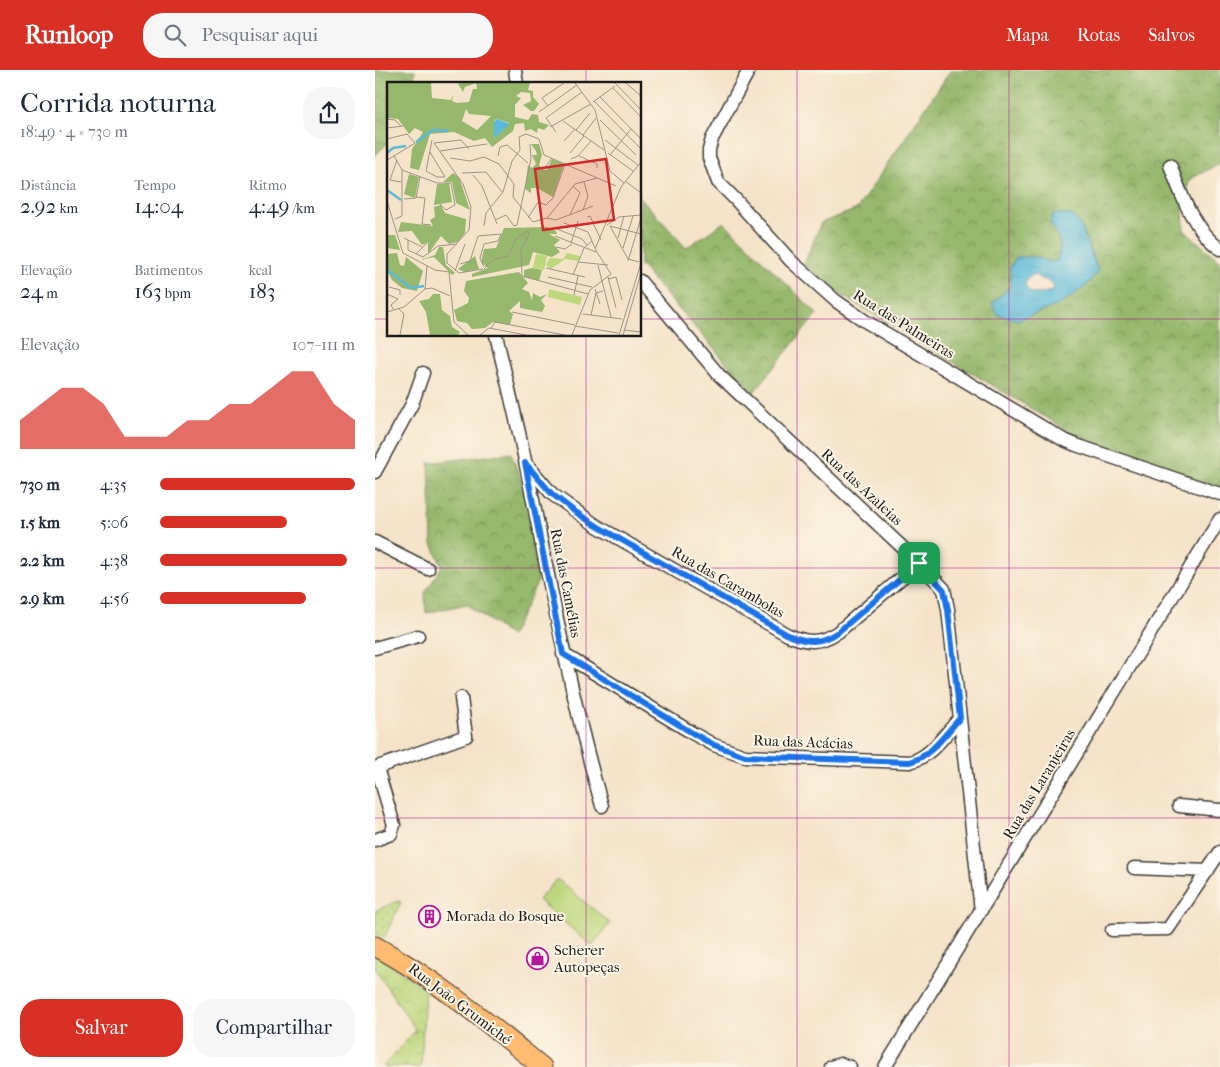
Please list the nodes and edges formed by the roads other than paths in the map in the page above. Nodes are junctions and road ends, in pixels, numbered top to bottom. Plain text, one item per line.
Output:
1 (749, 70) edge
2 (1170, 164) dead end
3 (1220, 249) edge
4 (641, 282) edge
5 (497, 336) edge
6 (423, 373) dead end
7 (525, 463) junction
8 (375, 472) edge
9 (1220, 494) edge
10 (1220, 519) edge
11 (375, 542) edge
12 (919, 563) junction
13 (428, 569) dead end
14 (418, 636) dead end
15 (375, 648) edge
16 (563, 654) junction
17 (461, 698) dead end
18 (960, 718) junction
19 (376, 768) edge
20 (602, 806) dead end
21 (1179, 806) dead end
22 (1220, 810) edge
23 (375, 840) edge
24 (1220, 852) edge
25 (1135, 868) dead end
26 (1207, 871) junction
27 (981, 911) junction
28 (1112, 930) dead end
29 (375, 946) edge
30 (542, 1067) edge
31 (831, 1067) edge
32 (850, 1067) edge
33 (885, 1067) edge

1 - 9 street, Rua das Palmeiras
2 - 3 street
4 - 12 street, Rua das Azaleias
5 - 7 street, Rua das Camélias
6 - 8 street
7 - 12 street, Rua das Carambolas
7 - 16 street, Rua das Camélias
10 - 27 street, Rua das Laranjeiras
11 - 13 street
12 - 18 street, Rua das Azaleias
14 - 15 street
16 - 18 street, Rua das Acácias
16 - 20 street, Rua das Camélias
17 - 19 street
18 - 27 street, Rua das Azaleias
19 - 23 street
21 - 22 street
24 - 26 street
25 - 26 street
26 - 28 street
27 - 33 street, Rua das Laranjeiras
29 - 30 main road, Rua João Grumiché
31 - 32 street

